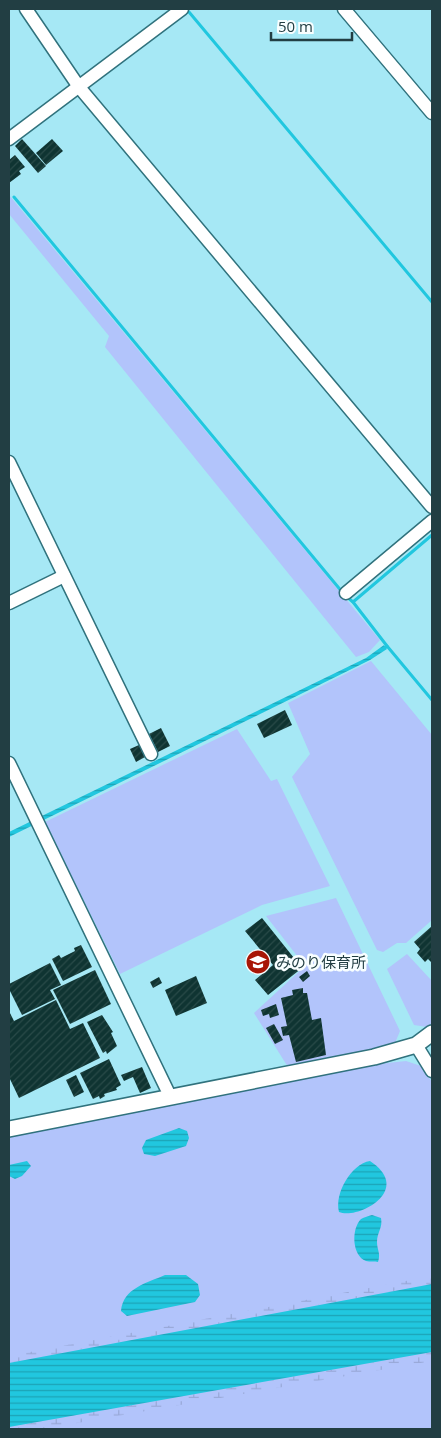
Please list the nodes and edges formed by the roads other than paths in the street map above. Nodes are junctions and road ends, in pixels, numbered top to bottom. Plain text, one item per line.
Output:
1 (26, 9) edge
2 (182, 9) edge
3 (344, 9) edge
4 (79, 87) junction
5 (432, 114) edge
6 (9, 139) edge
7 (9, 462) edge
8 (432, 507) edge
9 (432, 521) edge
10 (64, 576) junction
11 (346, 593) dead end
12 (9, 603) edge
13 (151, 754) dead end
14 (9, 763) edge
15 (432, 1033) edge
16 (416, 1045) junction
17 (432, 1070) edge
18 (170, 1096) junction
19 (9, 1128) edge

1 - 4 street
2 - 4 street
3 - 5 street
4 - 6 street
4 - 8 street
7 - 10 street
9 - 11 street
10 - 12 street
10 - 13 street
14 - 18 street
15 - 16 street
16 - 17 street
16 - 18 street
18 - 19 street

